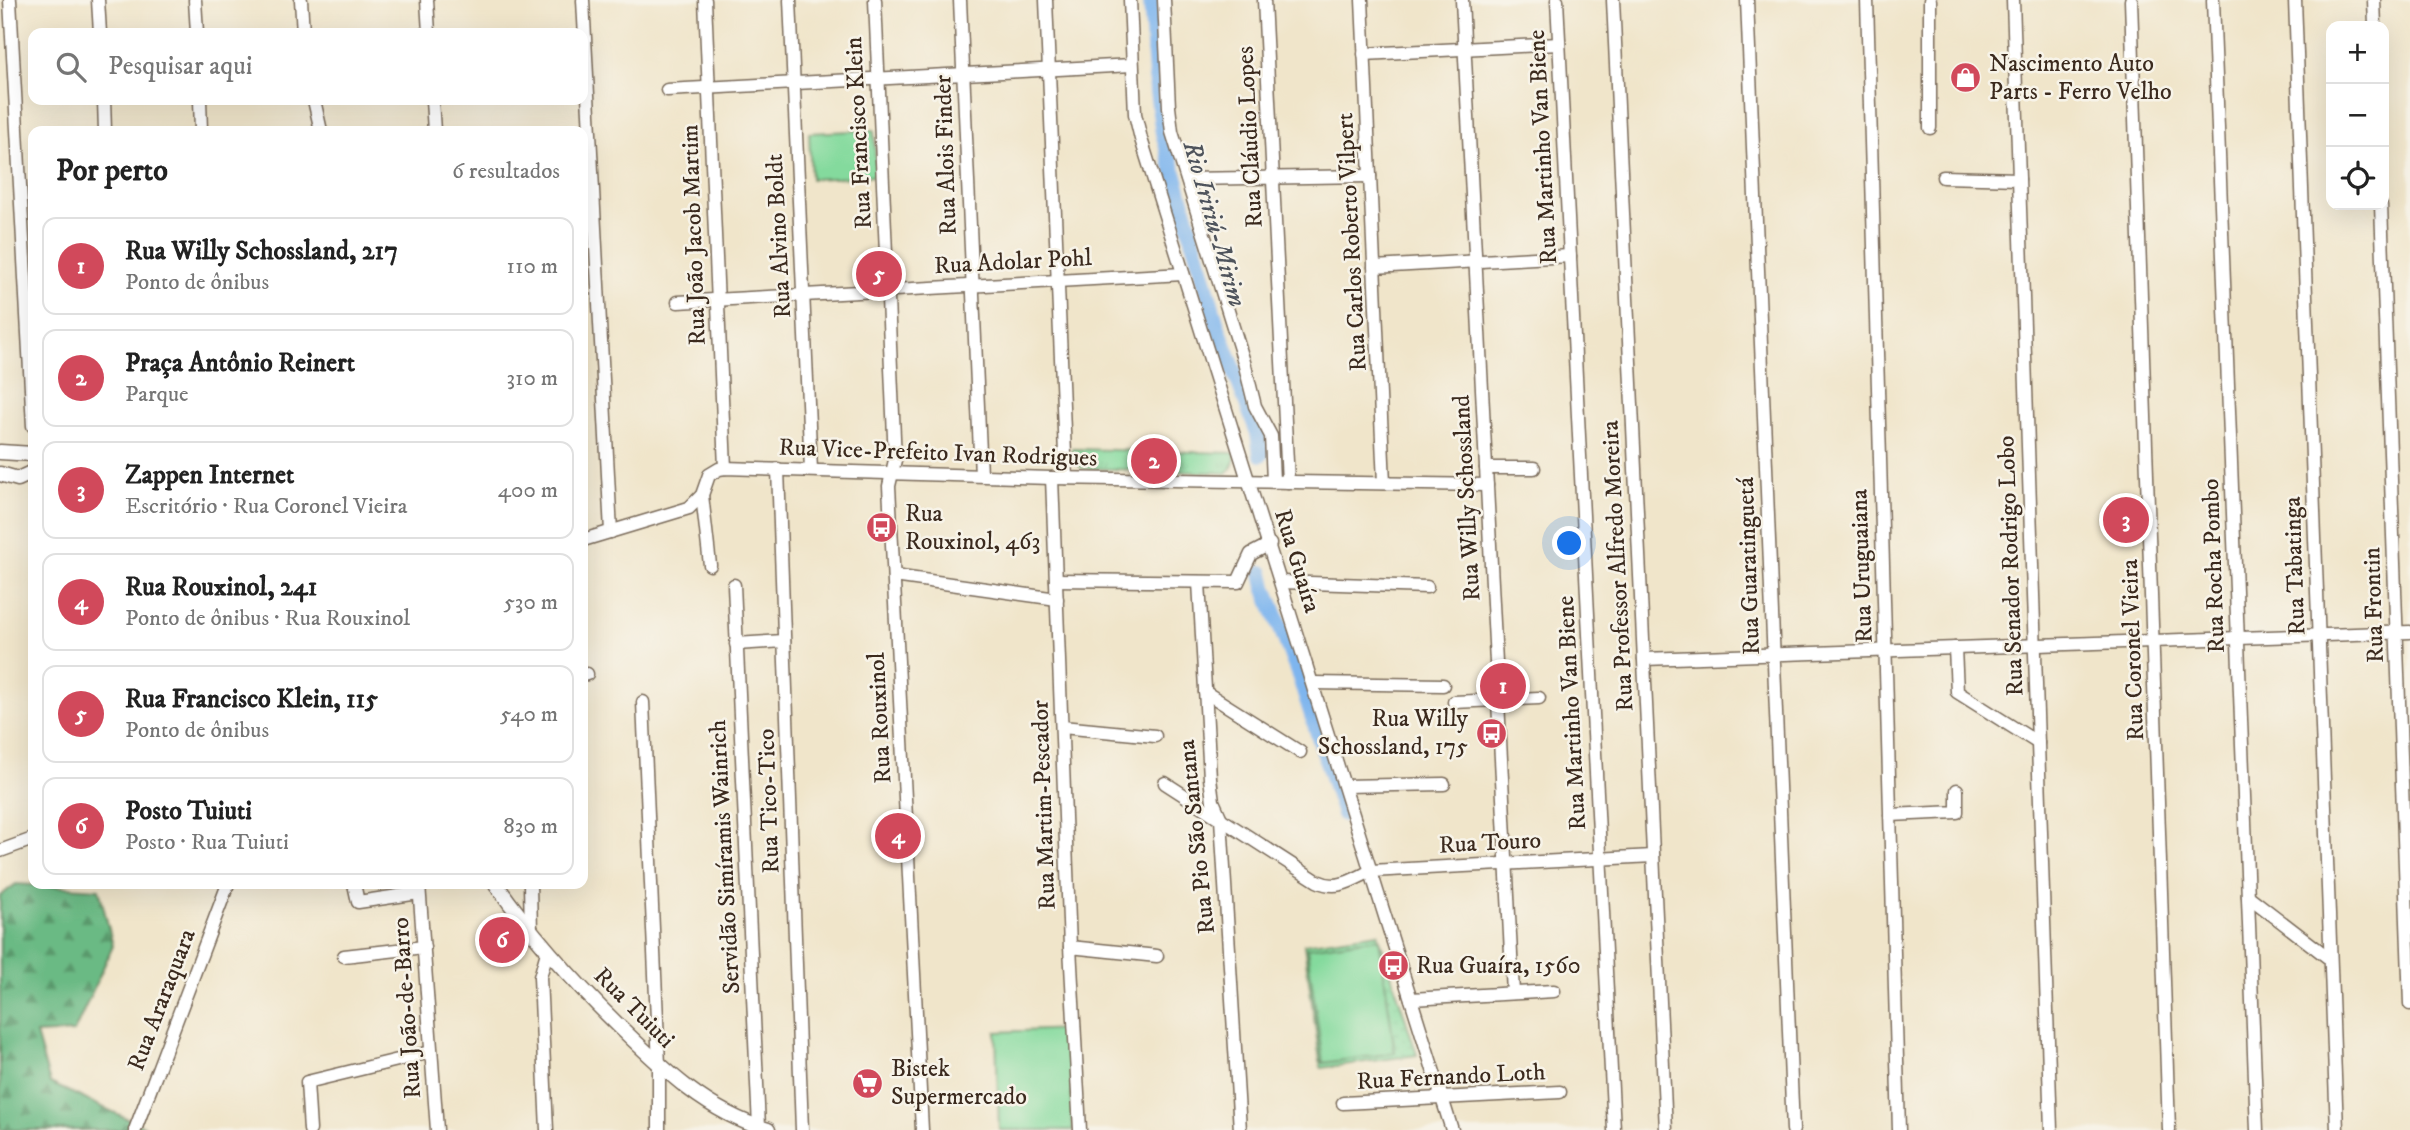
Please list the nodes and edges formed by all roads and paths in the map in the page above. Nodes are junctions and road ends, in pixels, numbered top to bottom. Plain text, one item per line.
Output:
1 (9, 0) edge
2 (98, 0) edge
3 (195, 0) edge
4 (301, 0) edge
5 (427, 0) edge
6 (583, 0) edge
7 (705, 0) edge
8 (790, 0) edge
9 (875, 0) edge
10 (960, 0) edge
11 (1045, 0) edge
12 (1130, 0) edge
13 (1164, 0) edge
14 (1264, 0) edge
15 (1362, 0) edge
16 (1462, 0) edge
17 (1557, 0) edge
18 (1613, 0) edge
19 (1747, 0) edge
20 (1867, 0) edge
21 (1930, 0) edge
22 (2013, 0) edge
23 (2131, 0) edge
24 (2213, 0) edge
25 (2295, 0) edge
26 (2374, 0) edge
27 (2375, 21) edge
28 (100, 28) edge
29 (197, 28) edge
30 (303, 28) edge
31 (429, 28) edge
32 (584, 28) edge
33 (1559, 44) junction
34 (1465, 49) junction
35 (1364, 54) junction
36 (1132, 65) junction
37 (1048, 70) junction
38 (963, 74) junction
39 (878, 79) junction
40 (793, 83) junction
41 (709, 88) junction
42 (667, 90) dead end
43 (588, 95) edge
44 (104, 105) edge
45 (200, 105) edge
46 (315, 105) edge
47 (432, 105) edge
48 (105, 126) edge
49 (201, 126) edge
50 (320, 126) edge
51 (434, 126) edge
52 (1930, 128) dead end
53 (1370, 176) junction
54 (1942, 177) dead end
55 (1273, 178) junction
56 (1187, 179) junction
57 (2019, 179) junction
58 (2381, 210) edge
59 (1570, 256) junction
60 (1476, 261) junction
61 (1374, 267) junction
62 (1183, 274) junction
63 (1058, 281) junction
64 (972, 285) junction
65 (887, 290) junction
66 (803, 295) junction
67 (718, 300) junction
68 (678, 302) dead end
69 (28, 337) edge
70 (4, 452) edge
71 (28, 454) edge
72 (725, 468) junction
73 (1486, 468) junction
74 (1534, 468) dead end
75 (778, 470) junction
76 (811, 470) junction
77 (893, 473) junction
78 (28, 474) edge
79 (981, 475) junction
80 (3, 476) edge
81 (1052, 478) junction
82 (1066, 478) junction
83 (1250, 481) junction
84 (1273, 481) junction
85 (1288, 481) junction
86 (1384, 483) junction
87 (1487, 485) junction
88 (702, 495) junction
89 (611, 532) junction
90 (588, 539) edge
91 (1269, 544) junction
92 (710, 565) dead end
93 (894, 576) junction
94 (1056, 580) junction
95 (1199, 582) junction
96 (1282, 582) junction
97 (734, 584) dead end
98 (1427, 587) dead end
99 (1057, 599) junction
100 (2396, 632) junction
101 (2410, 632) edge
102 (2318, 635) junction
103 (2238, 638) junction
104 (784, 641) junction
105 (2154, 641) junction
106 (736, 644) junction
107 (2035, 645) junction
108 (1955, 648) junction
109 (1885, 651) junction
110 (1773, 654) junction
111 (1644, 659) junction
112 (1313, 682) junction
113 (1443, 685) dead end
114 (1205, 692) junction
115 (1539, 698) dead end
116 (1498, 700) junction
117 (643, 702) dead end
118 (1454, 702) dead end
119 (1062, 727) junction
120 (1155, 736) dead end
121 (2038, 743) junction
122 (1300, 752) dead end
123 (1165, 783) dead end
124 (1444, 785) dead end
125 (1345, 786) junction
126 (1957, 790) dead end
127 (1890, 815) junction
128 (1221, 819) junction
129 (28, 841) edge
130 (0, 851) edge
131 (1653, 856) junction
132 (1600, 859) junction
133 (1506, 863) junction
134 (1371, 871) junction
135 (226, 889) edge
136 (355, 889) edge
137 (415, 889) edge
138 (419, 889) edge
139 (500, 889) edge
140 (530, 889) edge
141 (2248, 896) junction
142 (531, 933) junction
143 (424, 947) junction
144 (1070, 947) junction
145 (547, 952) junction
146 (344, 956) dead end
147 (1157, 956) dead end
148 (2330, 959) junction
149 (1554, 991) dead end
150 (1513, 993) junction
151 (1411, 999) junction
152 (2410, 1004) edge
153 (431, 1052) junction
154 (659, 1065) junction
155 (1560, 1092) dead end
156 (1442, 1098) junction
157 (1343, 1103) dead end
158 (763, 1129) edge
159 (135, 1130) edge
160 (310, 1130) edge
161 (437, 1130) edge
162 (547, 1130) edge
163 (659, 1130) edge
164 (802, 1130) edge
165 (922, 1130) edge
166 (1080, 1130) edge
167 (1240, 1130) edge
168 (1452, 1130) edge
169 (1614, 1130) edge
170 (1666, 1130) edge
171 (1793, 1130) edge
172 (1899, 1130) edge
173 (2052, 1130) edge
174 (2169, 1130) edge
175 (2257, 1130) edge
176 (2337, 1130) edge

1 - 69 street
2 - 28 street
3 - 29 street
4 - 30 street
5 - 31 street
6 - 32 street
7 - 41 street, Rua João Jacob Martim
8 - 40 street, Rua Alvino Boldt
9 - 39 street, Rua Francisco Klein
10 - 38 street, Rua Alois Finder
11 - 37 street
12 - 36 street, Rua Guaíra
13 - 56 street
14 - 55 street, Rua Cláudio Lopes
15 - 35 street, Rua Carlos Roberto Vilpert
16 - 34 street, Rua Willy Schossland
17 - 33 street, Rua Martinho Van Biene
18 - 111 street, Rua Professor Alfredo Moreira
19 - 110 street, Rua Guaratinguetá
20 - 109 street, Rua Uruguaiana
21 - 52 street
22 - 57 street, Rua Senador Rodrigo Lobo
23 - 105 street, Rua Coronel Vieira
24 - 103 street, Rua Rocha Pombo
25 - 102 street, Rua Tabatinga
26 - 27 street
33 - 34 street
33 - 59 street, Rua Martinho Van Biene
34 - 35 street
34 - 60 street, Rua Willy Schossland
35 - 53 street, Rua Carlos Roberto Vilpert
36 - 37 street
36 - 62 street, Rua Guaíra
37 - 38 street
37 - 63 street
38 - 39 street
38 - 64 street, Rua Alois Finder
39 - 40 street
39 - 65 street, Rua Francisco Klein
40 - 41 street
40 - 66 street, Rua Alvino Boldt
41 - 42 street
41 - 67 street, Rua João Jacob Martim
43 - 89 street
44 - 48 street
45 - 49 street
46 - 50 street
47 - 51 street
53 - 55 street
53 - 61 street, Rua Carlos Roberto Vilpert
54 - 57 street
55 - 56 street
55 - 85 street, Rua Cláudio Lopes
56 - 84 street
57 - 107 street, Rua Senador Rodrigo Lobo
58 - 100 street, Rua Frontin
59 - 60 street
59 - 132 street, Rua Martinho Van Biene
60 - 61 street
60 - 73 street, Rua Willy Schossland
61 - 86 street, Rua Carlos Roberto Vilpert
62 - 63 street, Rua Adolar Pohl
62 - 83 street, Rua Guaíra
63 - 64 street, Rua Adolar Pohl
63 - 82 street
64 - 65 street, Rua Adolar Pohl
64 - 79 street, Rua Alois Finder
65 - 66 street, Rua Adolar Pohl
65 - 77 street, Rua Francisco Klein
66 - 67 street, Rua Adolar Pohl
66 - 76 street, Rua Alvino Boldt
67 - 68 street, Rua Adolar Pohl
67 - 72 street, Rua João Jacob Martim
70 - 71 main road
70 - 80 main road
72 - 75 street, Rua Vice-Prefeito Ivan Rodrigues
72 - 88 street
73 - 74 street
73 - 87 street, Rua Willy Schossland
75 - 76 street, Rua Vice-Prefeito Ivan Rodrigues
75 - 104 street, Rua Tico-Tico
76 - 77 street, Rua Vice-Prefeito Ivan Rodrigues
77 - 79 street, Rua Vice-Prefeito Ivan Rodrigues
77 - 93 street, Rua Rouxinol
78 - 80 main road
79 - 81 street, Rua Vice-Prefeito Ivan Rodrigues
81 - 82 street, Rua Vice-Prefeito Ivan Rodrigues
81 - 94 street, Rua Martim-Pescador
82 - 83 street, Rua Vice-Prefeito Ivan Rodrigues
83 - 84 street, Rua Vice-Prefeito Ivan Rodrigues
83 - 91 street, Rua Guaíra
84 - 85 street, Rua Vice-Prefeito Ivan Rodrigues
85 - 86 street, Rua Vice-Prefeito Ivan Rodrigues
86 - 87 street, Rua Vice-Prefeito Ivan Rodrigues
87 - 116 street, Rua Willy Schossland
88 - 89 street
88 - 92 street
89 - 90 street
91 - 95 street
91 - 96 street, Rua Guaíra
93 - 99 street
93 - 165 street, Rua Rouxinol
94 - 95 street
94 - 99 street, Rua Martim-Pescador
95 - 114 street, Rua Pio São Santana
96 - 98 street
96 - 112 street, Rua Guaíra
97 - 106 street, Servidão Simíramis Wainrich
99 - 119 street, Rua Martim-Pescador
100 - 101 street
100 - 102 street
100 - 152 street, Rua Frontin
102 - 103 street
102 - 148 street, Rua Tabatinga
103 - 105 street
103 - 141 street, Rua Rocha Pombo
104 - 106 street
104 - 164 street, Rua Tico-Tico
105 - 107 street
105 - 174 street, Rua Coronel Vieira
106 - 158 street, Servidão Simíramis Wainrich
107 - 108 street
107 - 121 street, Rua Senador Rodrigo Lobo
108 - 109 street
108 - 121 street
109 - 110 street
109 - 127 street, Rua Uruguaiana
110 - 111 street
110 - 171 street, Rua Guaratinguetá
111 - 131 street, Rua Professor Alfredo Moreira
112 - 113 street
112 - 125 street, Rua Guaíra
114 - 122 street
114 - 128 street, Rua Pio São Santana
115 - 116 street
116 - 118 street
116 - 133 street, Rua Willy Schossland
117 - 154 street
119 - 120 street
119 - 144 street, Rua Martim-Pescador
121 - 173 street, Rua Senador Rodrigo Lobo
123 - 128 street
124 - 125 street
125 - 134 street, Rua Guaíra
126 - 127 street
127 - 172 street, Rua Uruguaiana
128 - 134 street
128 - 167 street, Rua Pio São Santana
129 - 130 street
131 - 132 street, Rua Touro
131 - 170 street, Rua Professor Alfredo Moreira
132 - 133 street, Rua Touro
132 - 169 street, Rua Martinho Van Biene
133 - 134 street, Rua Touro
133 - 150 street, Rua Willy Schossland
134 - 151 street, Rua Guaíra
135 - 159 street, Rua Araraquara
136 - 137 street
138 - 143 street, Rua João-de-Barro
139 - 142 main road, Rua Tuiuti
140 - 142 street
141 - 148 street
141 - 175 street, Rua Rocha Pombo
142 - 145 main road, Rua Tuiuti
143 - 146 street
143 - 153 street, Rua João-de-Barro
144 - 147 street
144 - 166 street, Rua Martim-Pescador
145 - 154 main road, Rua Tuiuti
145 - 162 street
148 - 176 street, Rua Tabatinga
149 - 150 street
150 - 151 street
151 - 156 street, Rua Guaíra
153 - 160 street
153 - 161 street, Rua João-de-Barro
154 - 158 main road, Rua Tuiuti
154 - 163 street
155 - 156 street, Rua Fernando Loth
156 - 157 street, Rua Fernando Loth
156 - 168 street, Rua Guaíra

